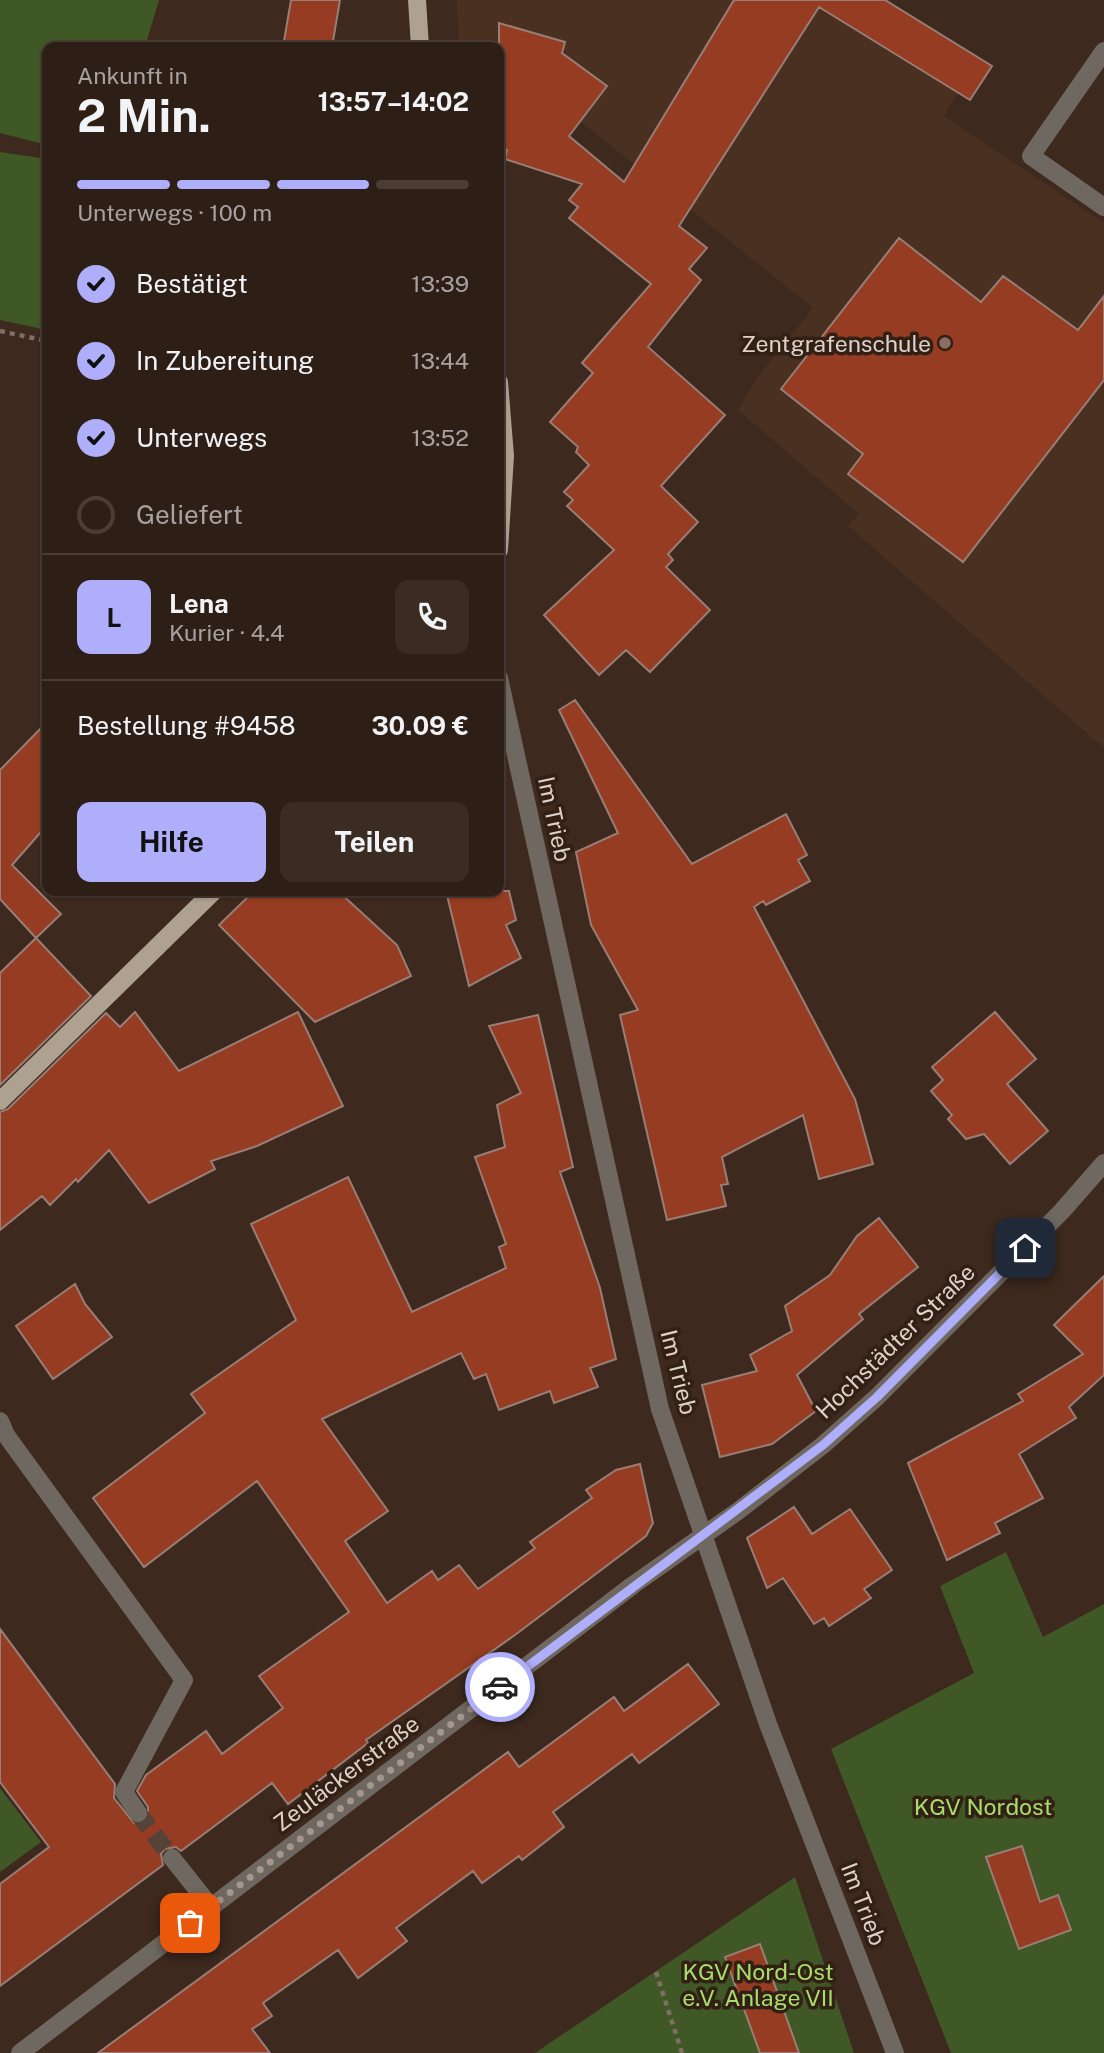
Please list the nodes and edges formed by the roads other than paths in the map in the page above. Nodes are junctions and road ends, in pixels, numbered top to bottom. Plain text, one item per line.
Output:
1 (417, 0) edge
2 (420, 42) edge
3 (1104, 51) edge
4 (1104, 207) edge
5 (504, 444) edge
6 (504, 472) edge
7 (504, 701) edge
8 (209, 896) edge
9 (0, 1101) edge
10 (1104, 1163) edge
11 (0, 1421) edge
12 (703, 1535) junction
13 (138, 1813) tunnel mouth
14 (172, 1858) tunnel mouth
15 (211, 1907) junction
16 (20, 2053) edge
17 (895, 2053) edge

1 - 2 main road
3 - 4 street
5 - 6 main road
7 - 12 street, Im Trieb
8 - 9 main road
10 - 12 street, Hochstädter Straße
11 - 13 street
12 - 15 street, Zeuläckerstraße
12 - 17 street, Im Trieb
14 - 15 street
15 - 16 street, Zeuläckerstraße

